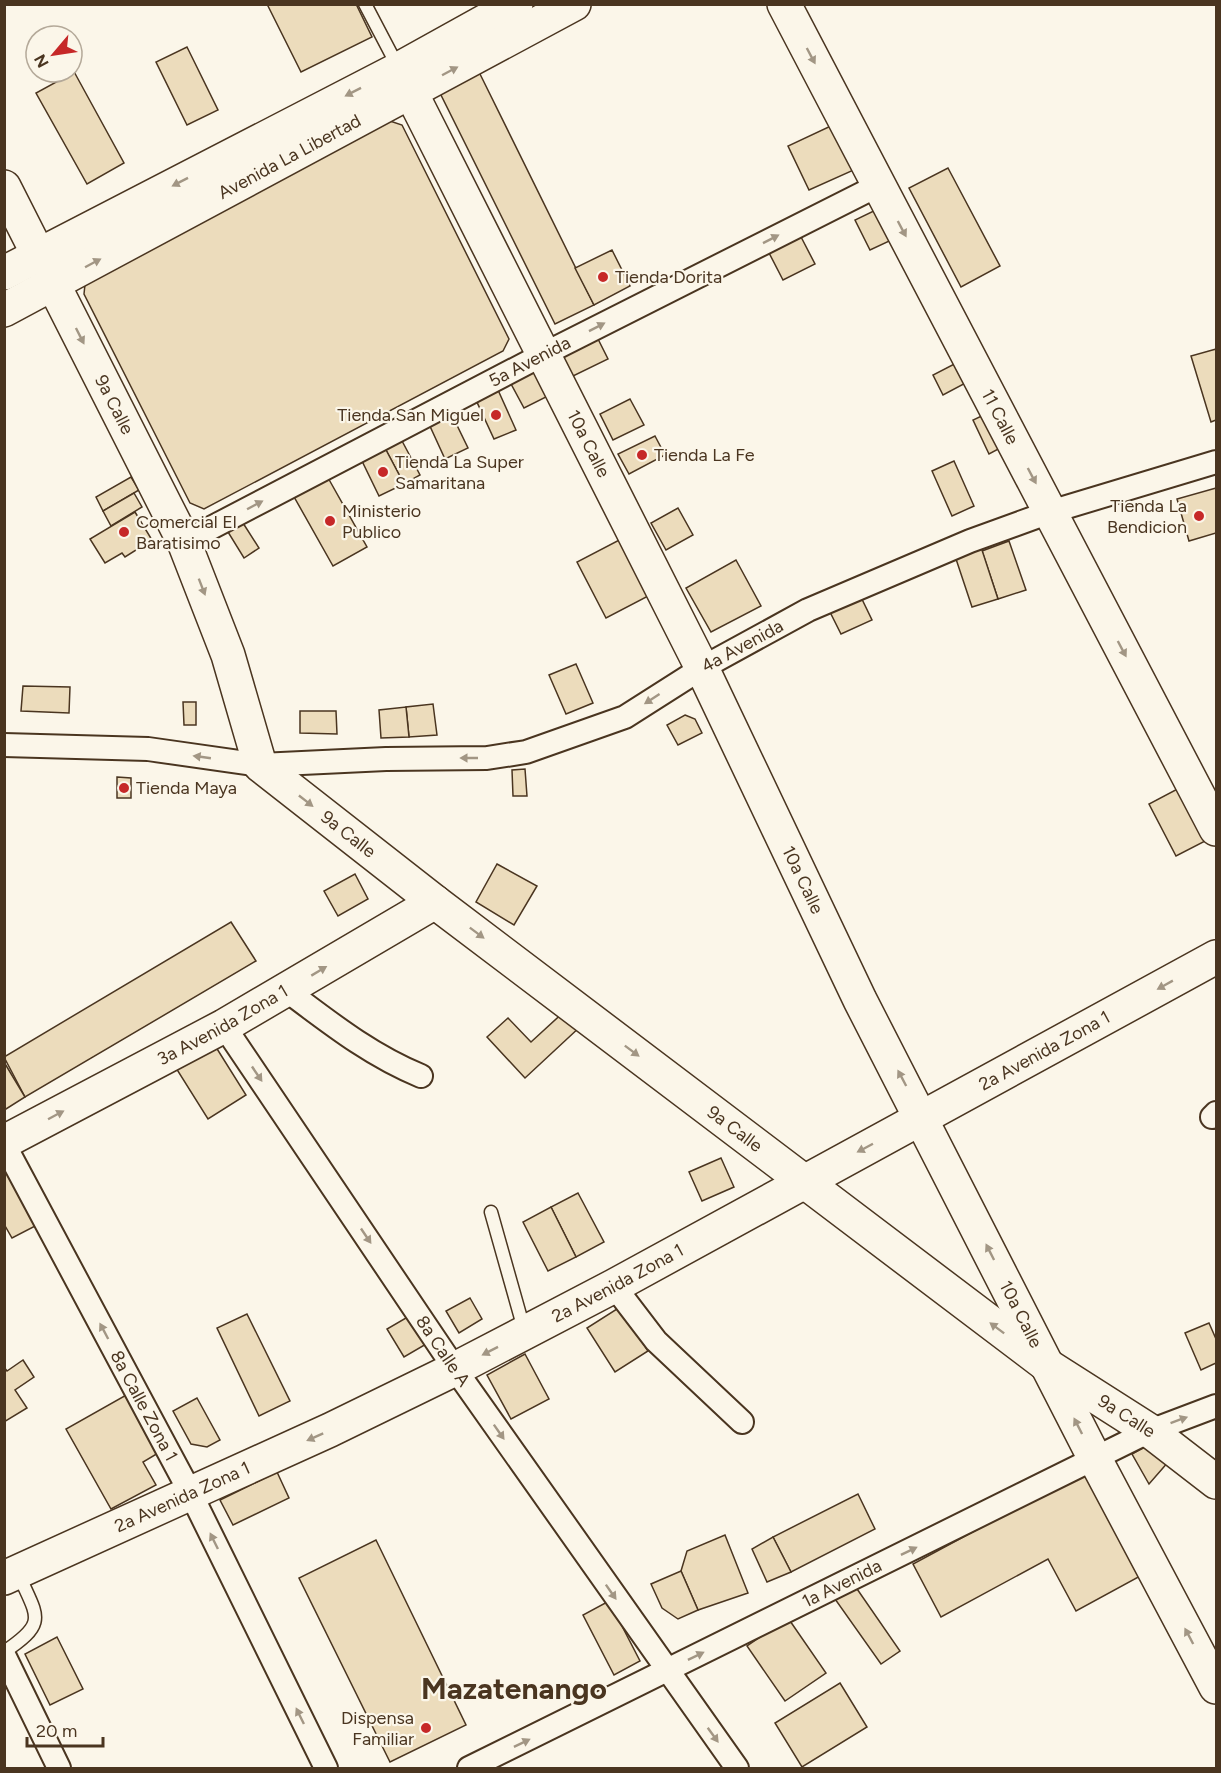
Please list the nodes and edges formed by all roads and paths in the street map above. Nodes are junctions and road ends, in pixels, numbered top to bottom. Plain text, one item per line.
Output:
1 (365, 4) edge
2 (516, 4) edge
3 (574, 4) edge
4 (784, 4) edge
5 (404, 80) junction
6 (879, 185) junction
7 (4, 187) edge
8 (39, 255) junction
9 (4, 273) edge
10 (54, 284) junction
11 (4, 310) edge
12 (544, 354) junction
13 (1216, 462) edge
14 (1050, 512) junction
15 (184, 542) junction
16 (702, 668) junction
17 (4, 745) edge
18 (260, 765) junction
19 (1216, 829) edge
20 (435, 902) junction
21 (1216, 957) edge
22 (286, 990) junction
23 (224, 1026) junction
24 (421, 1076) dead end
25 (922, 1117) junction
26 (4, 1143) edge
27 (803, 1181) junction
28 (491, 1212) dead end
29 (614, 1286) junction
30 (528, 1331) junction
31 (1048, 1366) junction
32 (455, 1369) junction
33 (1216, 1406) edge
34 (742, 1422) dead end
35 (1150, 1431) junction
36 (1095, 1459) junction
37 (1216, 1482) edge
38 (190, 1492) junction
39 (11, 1575) edge
40 (4, 1654) edge
41 (666, 1671) junction
42 (1216, 1688) edge
43 (59, 1768) edge
44 (326, 1768) edge
45 (469, 1768) edge
46 (736, 1768) edge

1 - 5 lane
2 - 5 street, Avenida La Libertad
5 -> 3 street, Avenida La Libertad
4 -> 6 street, 11 Calle
5 -> 8 street, Avenida La Libertad
10 -> 5 street, Avenida La Libertad
5 - 12 street, 10a Calle
12 -> 6 street, 5a Avenida
6 -> 14 street, 11 Calle
7 - 8 street, 9a Calle
8 - 9 street, Avenida La Libertad
8 - 10 street, 9a Calle
10 - 11 street, Avenida La Libertad
10 -> 15 street, 9a Calle
15 -> 12 street, 5a Avenida
12 - 16 street, 10a Calle
13 - 14 street, 4a Avenida
14 - 16 street, 4a Avenida
14 -> 19 street, 11 Calle
15 -> 18 street, 9a Calle
16 -> 18 street, 4a Avenida
25 -> 16 street, 10a Calle
18 -> 17 street, 9a Calle
18 -> 20 street, 9a Calle
22 -> 20 street, 3a Avenida Zona 1
20 -> 27 street, 9a Calle
21 -> 25 street, 2a Avenida Zona 1
22 - 23 street, 3a Avenida Zona 1
22 - 24 street
26 -> 23 street, 3a Avenida Zona 1
23 -> 32 street, 8a Calle A
25 -> 27 street, 2a Avenida Zona 1
31 -> 25 street, 10a Calle
38 -> 26 street, 8a Calle Zona 1
27 - 29 street, 2a Avenida Zona 1
31 -> 27 street, 9a Calle
28 - 30 lane
29 - 30 street, 2a Avenida Zona 1
29 - 34 street
30 -> 32 street, 2a Avenida Zona 1
31 - 35 street, 9a Calle
36 -> 31 street, 10a Calle
32 -> 38 street, 2a Avenida Zona 1
32 -> 41 street, 8a Calle A
35 -> 33 street, 1a Avenida
35 - 36 street, 1a Avenida
35 - 37 street, 9a Calle
41 -> 36 street, 1a Avenida
42 -> 36 street, 10a Calle
38 - 39 street, 2a Avenida Zona 1
44 -> 38 street, 8a Calle Zona 1
39 - 40 lane
40 - 43 street
45 -> 41 street, 1a Avenida
41 -> 46 street, 8a Calle A

